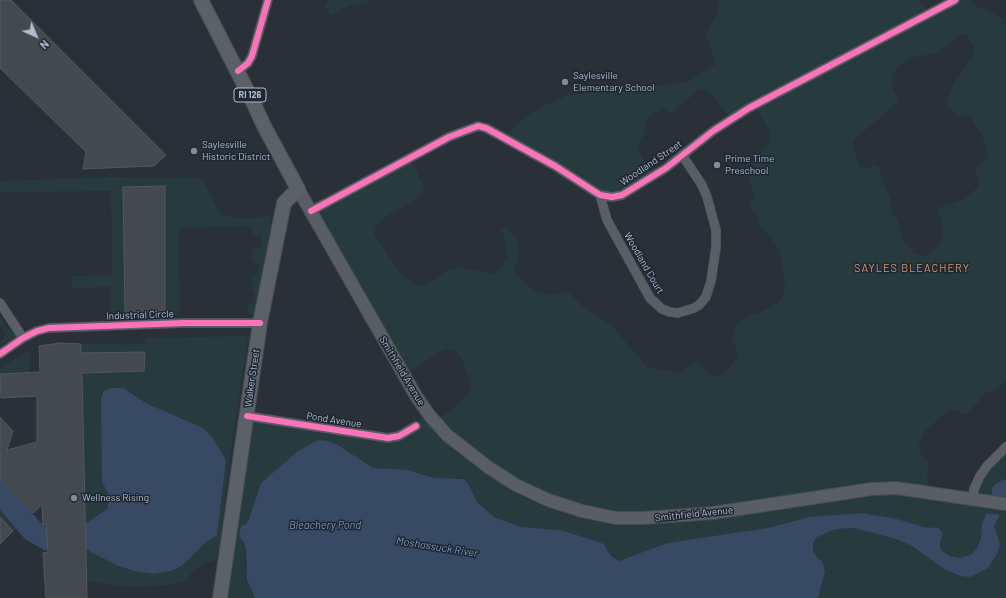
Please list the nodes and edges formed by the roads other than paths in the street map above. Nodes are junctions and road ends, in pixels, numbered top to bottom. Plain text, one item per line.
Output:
1 (201, 0) edge
2 (268, 0) edge
3 (955, 0) edge
4 (238, 71) junction
5 (682, 155) junction
6 (298, 190) junction
7 (600, 195) junction
8 (311, 211) junction
9 (0, 303) edge
10 (260, 323) junction
11 (23, 338) junction
12 (0, 354) edge
13 (247, 416) junction
14 (416, 426) dead end
15 (1006, 447) edge
16 (973, 498) junction
17 (1006, 504) edge
18 (220, 598) edge

1 - 4 main road, Smithfield Avenue / RI 126
2 - 4 street
3 - 5 street, Woodland Street
4 - 6 main road, Smithfield Avenue / RI 126
5 - 7 street, Woodland Street
5 - 7 street, Woodland Court
6 - 8 main road, Smithfield Avenue / RI 126
6 - 10 main road, Walker Street
7 - 8 street
8 - 16 main road, Smithfield Avenue / RI 126
9 - 11 street
10 - 11 street, Industrial Circle
10 - 13 main road, Walker Street
11 - 12 street, Industrial Circle
13 - 14 street, Pond Avenue
13 - 18 main road, Walker Street
15 - 16 street
16 - 17 main road, Smithfield Avenue / RI 126

